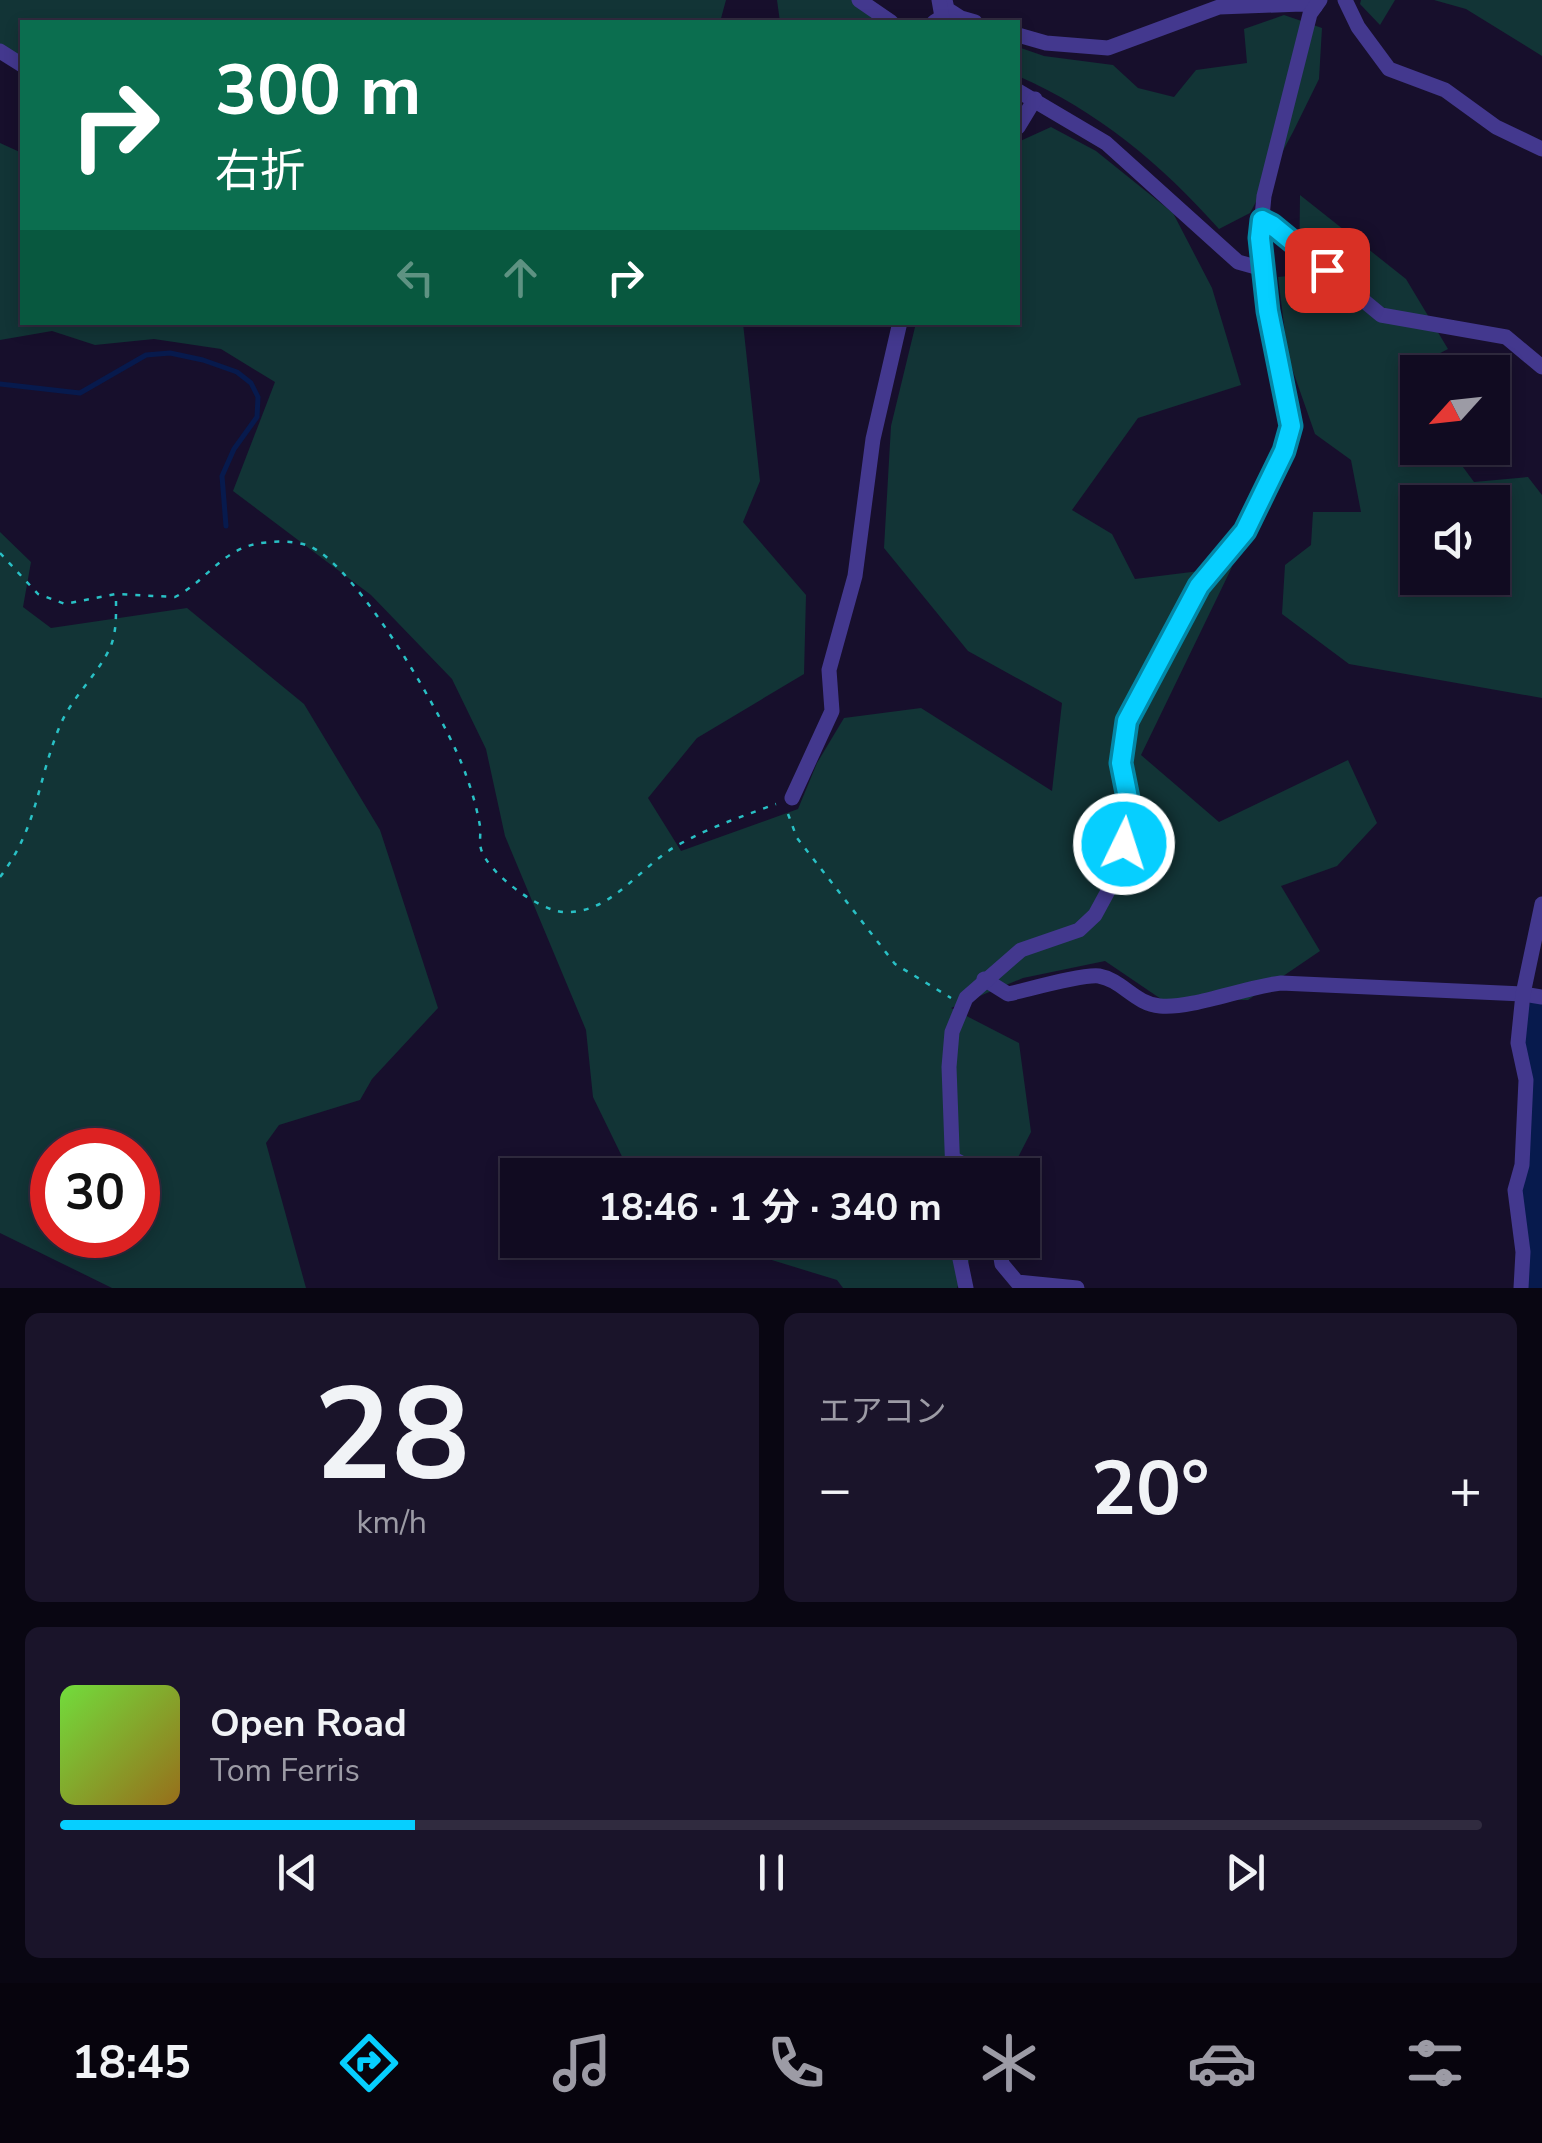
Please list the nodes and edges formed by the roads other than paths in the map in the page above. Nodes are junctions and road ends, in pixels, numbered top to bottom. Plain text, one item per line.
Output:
1 (859, 0) edge
2 (942, 0) edge
3 (1345, 0) edge
4 (1318, 4) edge
5 (888, 20) edge
6 (968, 20) edge
7 (1020, 36) edge
8 (1020, 92) edge
9 (1035, 99) junction
10 (1020, 125) edge
11 (1542, 149) edge
12 (1262, 220) junction
13 (1263, 269) junction
14 (899, 325) edge
15 (1542, 367) edge
16 (792, 798) road end
17 (1542, 904) edge
18 (984, 979) junction
19 (1523, 994) junction
20 (1542, 998) edge
21 (953, 1158) edge
22 (960, 1258) edge
23 (1001, 1258) edge
24 (966, 1288) edge
25 (1077, 1288) edge
26 (1521, 1288) edge

1 - 5 street
2 - 6 street
3 - 11 street
4 - 7 street
4 - 12 street
8 - 9 street
9 - 10 street
9 - 13 street
12 - 13 street
12 - 15 street
13 - 18 street
14 - 16 street
17 - 19 street
18 - 19 street
18 - 21 street
19 - 20 street
19 - 26 street
22 - 24 street
23 - 25 street

